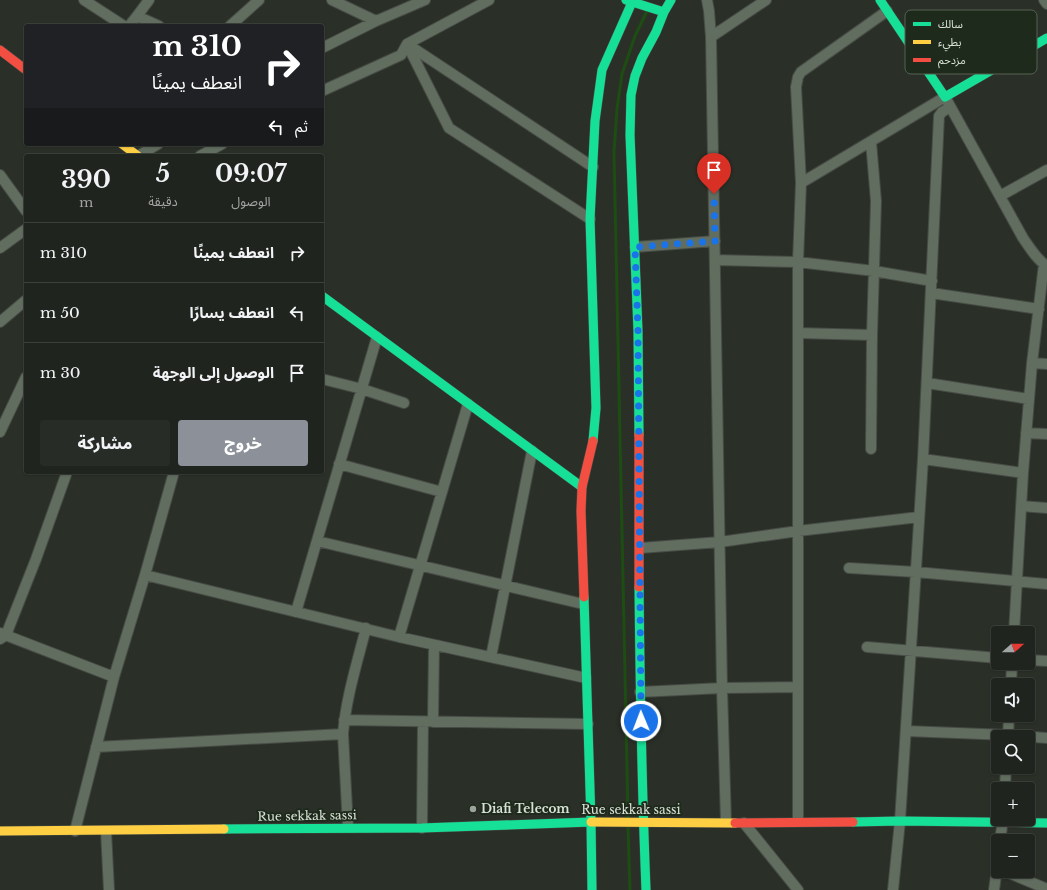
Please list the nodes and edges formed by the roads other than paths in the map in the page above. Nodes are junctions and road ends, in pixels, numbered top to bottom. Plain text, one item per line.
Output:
1 (84, 0) edge
2 (149, 0) edge
3 (259, 0) edge
4 (332, 0) edge
5 (423, 0) edge
6 (489, 0) edge
7 (630, 0) edge
8 (671, 0) edge
9 (707, 0) edge
10 (766, 0) edge
11 (880, 0) edge
12 (1044, 0) edge
13 (1047, 4) edge
14 (888, 11) junction
15 (664, 12) junction
16 (137, 16) junction
17 (376, 21) junction
18 (121, 24) edge
19 (131, 24) edge
20 (155, 24) edge
21 (232, 24) edge
22 (711, 37) junction
23 (905, 37) edge
24 (1047, 38) edge
25 (407, 44) junction
26 (1037, 44) edge
27 (324, 47) edge
28 (0, 50) edge
29 (24, 68) edge
30 (930, 74) edge
31 (985, 74) edge
32 (324, 90) edge
33 (945, 97) junction
34 (950, 107) junction
35 (871, 142) junction
36 (125, 146) edge
37 (155, 146) edge
38 (218, 146) edge
39 (135, 154) edge
40 (141, 154) edge
41 (204, 154) edge
42 (594, 168) junction
43 (1047, 170) edge
44 (0, 175) edge
45 (801, 183) junction
46 (1000, 196) junction
47 (24, 208) edge
48 (590, 219) junction
49 (24, 230) edge
50 (715, 241) junction
51 (635, 247) junction
52 (0, 248) edge
53 (715, 260) junction
54 (798, 262) junction
55 (1045, 265) edge
56 (874, 271) junction
57 (932, 281) junction
58 (931, 293) junction
59 (324, 297) edge
60 (24, 302) edge
61 (1041, 316) edge
62 (0, 322) edge
63 (798, 333) junction
64 (872, 335) junction
65 (377, 337) junction
66 (1032, 363) junction
67 (1047, 364) edge
68 (324, 380) edge
69 (24, 382) edge
70 (927, 384) junction
71 (362, 389) junction
72 (1029, 399) junction
73 (404, 403) dead end
74 (468, 404) junction
75 (0, 432) edge
76 (1026, 433) junction
77 (1047, 434) edge
78 (871, 448) dead end
79 (532, 451) junction
80 (923, 459) junction
81 (339, 464) junction
82 (1023, 473) junction
83 (66, 474) edge
84 (173, 474) edge
85 (582, 487) junction
86 (442, 492) junction
87 (1021, 506) junction
88 (1047, 508) edge
89 (920, 517) junction
90 (798, 531) junction
91 (317, 541) junction
92 (720, 542) junction
93 (640, 548) junction
94 (420, 565) junction
95 (849, 568) dead end
96 (916, 572) junction
97 (145, 576) junction
98 (1016, 581) junction
99 (1047, 584) edge
100 (506, 586) junction
101 (584, 604) junction
102 (296, 612) junction
103 (1014, 626) edge
104 (366, 628) junction
105 (2, 636) edge
106 (399, 637) junction
107 (434, 645) junction
108 (867, 647) dead end
109 (911, 650) junction
110 (491, 657) junction
111 (991, 657) edge
112 (1035, 660) edge
113 (1047, 661) edge
114 (114, 677) junction
115 (586, 678) junction
116 (798, 687) junction
117 (722, 688) junction
118 (640, 692) junction
119 (344, 720) junction
120 (428, 722) junction
121 (588, 724) junction
122 (906, 731) junction
123 (343, 734) junction
124 (991, 735) edge
125 (1035, 737) edge
126 (1047, 738) edge
127 (96, 748) junction
128 (900, 821) junction
129 (991, 821) edge
130 (591, 822) junction
131 (643, 822) junction
132 (726, 822) junction
133 (798, 822) junction
134 (1035, 822) edge
135 (744, 823) junction
136 (1047, 823) edge
137 (348, 828) junction
138 (422, 828) junction
139 (0, 831) edge
140 (75, 831) junction
141 (106, 831) junction
142 (997, 878) edge
143 (1023, 878) edge
144 (1047, 889) edge
145 (109, 890) edge
146 (592, 890) edge
147 (646, 890) edge
148 (798, 890) edge
149 (892, 890) edge
150 (994, 890) edge

1 - 18 street
2 - 16 street
3 - 21 street
4 - 17 street
5 - 17 street
6 - 25 street
7 - 15 street
7 - 42 street
8 - 15 street
9 - 22 street
10 - 22 street
11 - 14 street
12 - 13 street
14 - 23 street
14 - 45 street
15 - 51 street
16 - 19 street
16 - 20 street
17 - 27 street
22 - 50 street
24 - 26 street
25 - 32 street
25 - 42 street
25 - 48 street
28 - 29 street
30 - 33 street
31 - 33 street
33 - 34 street
33 - 35 street
34 - 46 street
34 - 57 street
35 - 45 street
35 - 56 street
36 - 39 street
37 - 40 street
38 - 41 street
42 - 48 street
43 - 46 street
44 - 47 street
45 - 54 street
46 - 55 street
48 - 85 street
49 - 52 street
50 - 51 street
50 - 53 street
51 - 93 street
53 - 54 street
53 - 92 street
54 - 56 street
54 - 63 street
55 - 61 street
56 - 57 street
56 - 64 street
57 - 58 street
58 - 61 street
58 - 70 street
59 - 65 street
60 - 62 street
61 - 66 street
63 - 64 street
63 - 90 street
64 - 78 street
65 - 71 street
65 - 74 street
66 - 67 street
66 - 72 street
68 - 71 street
69 - 75 street
70 - 72 street
70 - 80 street
71 - 73 street
71 - 81 street
72 - 76 street
74 - 79 street
74 - 86 street
76 - 77 street
76 - 82 street
79 - 85 street
79 - 100 street
80 - 82 street
80 - 89 street
81 - 86 street
81 - 91 street
82 - 87 street
83 - 105 street
84 - 97 street
85 - 101 street
86 - 94 street
87 - 88 street
87 - 98 street
89 - 90 street
89 - 96 street
90 - 92 street
90 - 116 street
91 - 94 street
91 - 102 street
92 - 93 street
92 - 117 street
93 - 118 street
94 - 100 street
94 - 106 street
95 - 96 street
96 - 98 street
96 - 109 street
97 - 102 street
97 - 114 street
98 - 99 street
98 - 103 street
100 - 101 street
100 - 110 street
101 - 115 street
102 - 104 street
104 - 106 street
104 - 119 street
105 - 114 street
106 - 107 street
107 - 110 street
107 - 120 street
108 - 109 street
109 - 111 street
109 - 122 street
110 - 115 street
112 - 113 street
114 - 127 street
115 - 121 street
116 - 117 street
116 - 133 street
117 - 118 street
117 - 132 street
118 - 131 street
119 - 120 street
119 - 123 street
120 - 121 street
120 - 138 street
121 - 130 street
122 - 124 street
122 - 128 street
123 - 127 street
123 - 137 street
125 - 126 street
127 - 140 street
128 - 129 street, Rue sekkak sassi
128 - 133 street, Rue sekkak sassi
128 - 149 street
130 - 131 street, Rue sekkak sassi
130 - 138 street, Rue sekkak sassi
130 - 146 street
131 - 132 street, Rue sekkak sassi
131 - 147 street
132 - 135 street, Rue sekkak sassi
133 - 135 street, Rue sekkak sassi
134 - 136 street, Rue sekkak sassi
135 - 148 street
137 - 138 street, Rue sekkak sassi
137 - 141 street, Rue sekkak sassi
139 - 140 street, Rue sekkak sassi
140 - 141 street, Rue sekkak sassi
141 - 145 street
142 - 150 street
143 - 144 street

